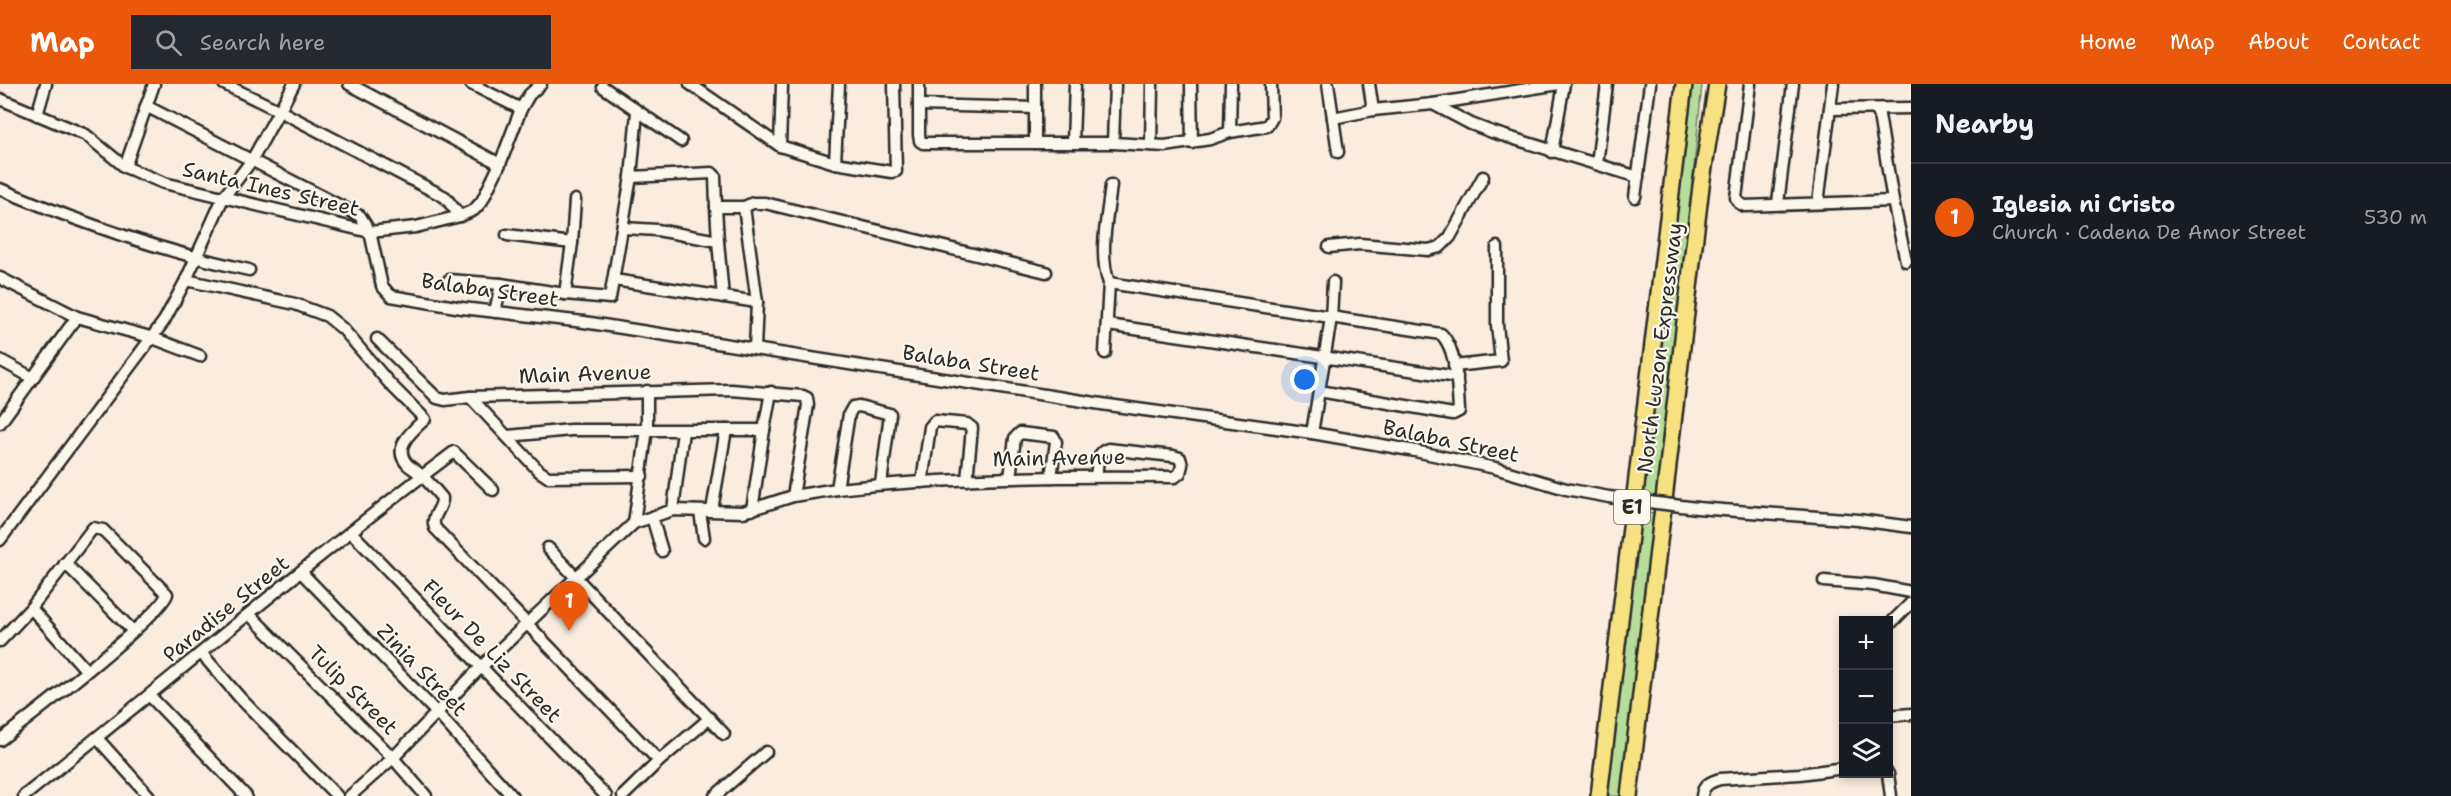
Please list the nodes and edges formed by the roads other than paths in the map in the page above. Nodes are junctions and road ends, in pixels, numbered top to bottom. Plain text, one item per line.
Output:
1 (46, 84) edge
2 (154, 84) edge
3 (224, 84) edge
4 (294, 84) edge
5 (349, 84) edge
6 (471, 84) edge
7 (541, 84) edge
8 (690, 84) edge
9 (782, 84) edge
10 (839, 84) edge
11 (894, 84) edge
12 (919, 84) edge
13 (1035, 84) edge
14 (1075, 84) edge
15 (1115, 84) edge
16 (1152, 84) edge
17 (1191, 84) edge
18 (1232, 84) edge
19 (1271, 84) edge
20 (1328, 84) edge
21 (1369, 84) edge
22 (1559, 84) edge
23 (1564, 84) edge
24 (1607, 84) edge
25 (1650, 84) edge
26 (1684, 84) edge
27 (1717, 84) edge
28 (1750, 84) edge
29 (1793, 84) edge
30 (1833, 84) edge
31 (603, 87) dead end
32 (0, 99) edge
33 (1433, 104) junction
34 (919, 105) junction
35 (146, 106) junction
36 (1035, 108) junction
37 (1911, 108) edge
38 (521, 109) junction
39 (1830, 109) junction
40 (1373, 110) junction
41 (1878, 110) junction
42 (280, 111) junction
43 (637, 112) junction
44 (37, 114) junction
45 (1333, 118) junction
46 (1230, 132) junction
47 (681, 141) dead end
48 (1192, 142) junction
49 (1035, 143) junction
50 (1073, 143) junction
51 (1113, 143) junction
52 (1151, 145) junction
53 (780, 146) junction
54 (1338, 152) dead end
55 (1552, 152) junction
56 (252, 160) junction
57 (835, 163) junction
58 (500, 164) junction
59 (1597, 164) junction
60 (125, 167) junction
61 (632, 177) junction
62 (1483, 177) dead end
63 (1638, 177) junction
64 (1111, 185) dead end
65 (0, 189) edge
66 (1635, 197) dead end
67 (223, 198) junction
68 (575, 200) dead end
69 (1893, 201) junction
70 (1778, 203) junction
71 (1818, 203) junction
72 (716, 207) junction
73 (744, 207) junction
74 (460, 216) junction
75 (623, 228) junction
76 (370, 232) junction
77 (507, 236) dead end
78 (718, 241) junction
79 (572, 243) junction
80 (1329, 247) dead end
81 (1497, 247) dead end
82 (195, 259) junction
83 (1906, 261) dead end
84 (249, 270) dead end
85 (1046, 272) dead end
86 (0, 278) edge
87 (186, 280) junction
88 (449, 280) dead end
89 (614, 280) junction
90 (1333, 282) dead end
91 (1108, 283) junction
92 (501, 284) junction
93 (564, 294) junction
94 (723, 297) junction
95 (757, 302) junction
96 (495, 312) junction
97 (76, 317) junction
98 (1331, 318) junction
99 (1108, 326) junction
100 (150, 337) junction
101 (377, 339) dead end
102 (755, 349) junction
103 (1105, 353) dead end
104 (200, 356) dead end
105 (1324, 357) junction
106 (0, 360) edge
107 (1456, 371) junction
108 (33, 378) junction
109 (647, 391) junction
110 (1319, 391) junction
111 (771, 392) junction
112 (470, 397) junction
113 (0, 423) edge
114 (647, 429) junction
115 (726, 430) junction
116 (764, 430) junction
117 (683, 431) junction
118 (1312, 433) junction
119 (508, 436) junction
120 (423, 476) junction
121 (642, 476) junction
122 (1096, 476) junction
123 (1051, 477) junction
124 (1010, 478) junction
125 (967, 480) junction
126 (922, 482) junction
127 (881, 484) junction
128 (837, 489) junction
129 (493, 490) dead end
130 (793, 496) junction
131 (673, 510) junction
132 (712, 510) junction
133 (752, 510) junction
134 (700, 512) junction
135 (652, 518) junction
136 (634, 523) junction
137 (1911, 527) edge
138 (2, 532) edge
139 (351, 532) junction
140 (704, 538) dead end
141 (548, 548) dead end
142 (662, 550) dead end
143 (65, 563) junction
144 (301, 572) junction
145 (577, 578) junction
146 (1824, 581) dead end
147 (1911, 592) edge
148 (1911, 603) edge
149 (31, 608) junction
150 (249, 614) junction
151 (1893, 621) edge
152 (527, 625) junction
153 (133, 631) junction
154 (0, 641) edge
155 (202, 654) junction
156 (480, 668) junction
157 (86, 670) junction
158 (150, 696) junction
159 (438, 714) junction
160 (1911, 714) edge
161 (1893, 716) edge
162 (710, 718) junction
163 (724, 734) dead end
164 (97, 738) junction
165 (0, 740) edge
166 (766, 752) dead end
167 (393, 758) junction
168 (659, 761) junction
169 (1839, 769) edge
170 (1889, 778) edge
171 (24, 796) edge
172 (149, 796) edge
173 (246, 796) edge
174 (337, 796) edge
175 (350, 796) edge
176 (426, 796) edge
177 (512, 796) edge
178 (606, 796) edge
179 (623, 796) edge
180 (715, 796) edge
181 (1599, 796) edge
182 (1629, 796) edge
183 (1702, 796) edge
184 (1891, 796) edge

1 - 44 street
2 - 35 street
3 - 42 street
4 - 42 street
5 - 58 street
6 - 38 street
7 - 38 street
8 - 53 street
9 - 53 street
10 - 57 street
11 - 57 street
12 - 34 street
13 - 36 street
14 - 50 street
15 - 51 street
16 - 52 street
17 - 48 street
18 - 46 street
19 - 46 street
20 - 45 street
21 - 40 street
22 - 33 street
23 - 55 street
24 - 59 street
25 - 63 street
26 - 181 highway, North Luzon Expressway / E1
27 - 182 highway, North Luzon Expressway / E1
28 - 70 street
29 - 70 street
30 - 39 street
31 - 43 street
32 - 44 street, Santa Ines Street
33 - 40 street
33 - 55 street
34 - 36 street
34 - 49 street
35 - 56 street
35 - 60 street
36 - 49 street
37 - 41 street
38 - 58 street
39 - 41 street
39 - 71 street
40 - 45 street
41 - 69 street
42 - 56 street
42 - 74 street
43 - 47 street
43 - 61 street
44 - 60 street, Santa Ines Street
45 - 54 street
46 - 48 street
48 - 52 street
49 - 50 street
50 - 51 street
51 - 52 street
53 - 57 street
55 - 59 street
56 - 67 street
56 - 76 street
58 - 74 street
59 - 63 street
60 - 67 street, Santa Ines Street
61 - 72 street
61 - 75 street
62 - 80 street
63 - 66 street
64 - 91 street
65 - 82 street
67 - 76 street, Santa Ines Street
67 - 82 street
68 - 79 street
69 - 71 street
69 - 83 street
70 - 71 street
72 - 73 street
72 - 78 street
73 - 85 street
73 - 95 street
74 - 76 street, Santa Ines Street
75 - 78 street
75 - 89 street
76 - 96 street, Balaba Street
77 - 79 street
78 - 94 street
79 - 93 street
81 - 107 street
82 - 84 street
82 - 87 street
86 - 97 street
87 - 100 street
87 - 120 street
88 - 92 street
89 - 93 street
89 - 94 street
90 - 98 street
91 - 98 street
91 - 99 street
92 - 93 street
92 - 96 street
94 - 95 street
95 - 102 street
96 - 102 street, Balaba Street
97 - 100 street
97 - 108 street
98 - 105 street
98 - 107 street
99 - 103 street
99 - 105 street
100 - 104 street
100 - 138 street
101 - 112 street, Main Avenue
102 - 118 street, Balaba Street
105 - 107 street
105 - 110 street
106 - 108 street
107 - 110 street
108 - 113 street
109 - 111 street, Main Avenue
109 - 112 street, Main Avenue
109 - 114 street
110 - 118 street
111 - 116 street
111 - 130 street, Main Avenue
112 - 119 street
114 - 117 street
114 - 119 street
114 - 121 street
115 - 116 street
115 - 117 street
115 - 132 street
116 - 133 street
117 - 131 street
118 - 137 street, Balaba Street, bridge
119 - 121 street
120 - 129 street, Paradise Street
120 - 139 street, Paradise Street
120 - 152 street
121 - 136 street
122 - 122 street, Main Avenue
122 - 123 street, Main Avenue
123 - 124 street, Main Avenue
123 - 124 street, Main Avenue
124 - 125 street, Main Avenue
125 - 126 street, Main Avenue
125 - 126 street
126 - 127 street, Main Avenue
127 - 128 street, Main Avenue
127 - 128 street
128 - 130 street, Main Avenue
130 - 133 street, Main Avenue
131 - 134 street, Main Avenue
131 - 135 street, Main Avenue
132 - 133 street, Main Avenue
132 - 134 street, Main Avenue
134 - 140 street
135 - 136 street, Main Avenue
135 - 142 street
136 - 145 street, Main Avenue
139 - 144 street, Paradise Street
139 - 156 street, Fleur De Liz Street
141 - 145 street
143 - 149 street
143 - 153 street
143 - 153 street
144 - 150 street, Paradise Street
144 - 159 street, Zinia Street
145 - 152 street, Main Avenue
145 - 162 street
146 - 147 street
148 - 151 street
149 - 154 street
149 - 157 street
150 - 155 street, Paradise Street
150 - 167 street, Tulip Street
152 - 156 street, Main Avenue
152 - 168 street
153 - 157 street
155 - 158 street, Paradise Street
155 - 174 street
156 - 159 street, Main Avenue
156 - 178 street, Fleur De Liz Street
157 - 165 street
158 - 164 street, Paradise Street
158 - 173 street
159 - 167 street, Main Avenue
159 - 177 street, Zinia Street
160 - 161 street
162 - 163 street
162 - 168 street
164 - 171 street, Paradise Street
164 - 172 street
166 - 180 street
167 - 175 street, Main Avenue
167 - 176 street, Tulip Street
168 - 179 street
169 - 183 street
170 - 184 street

